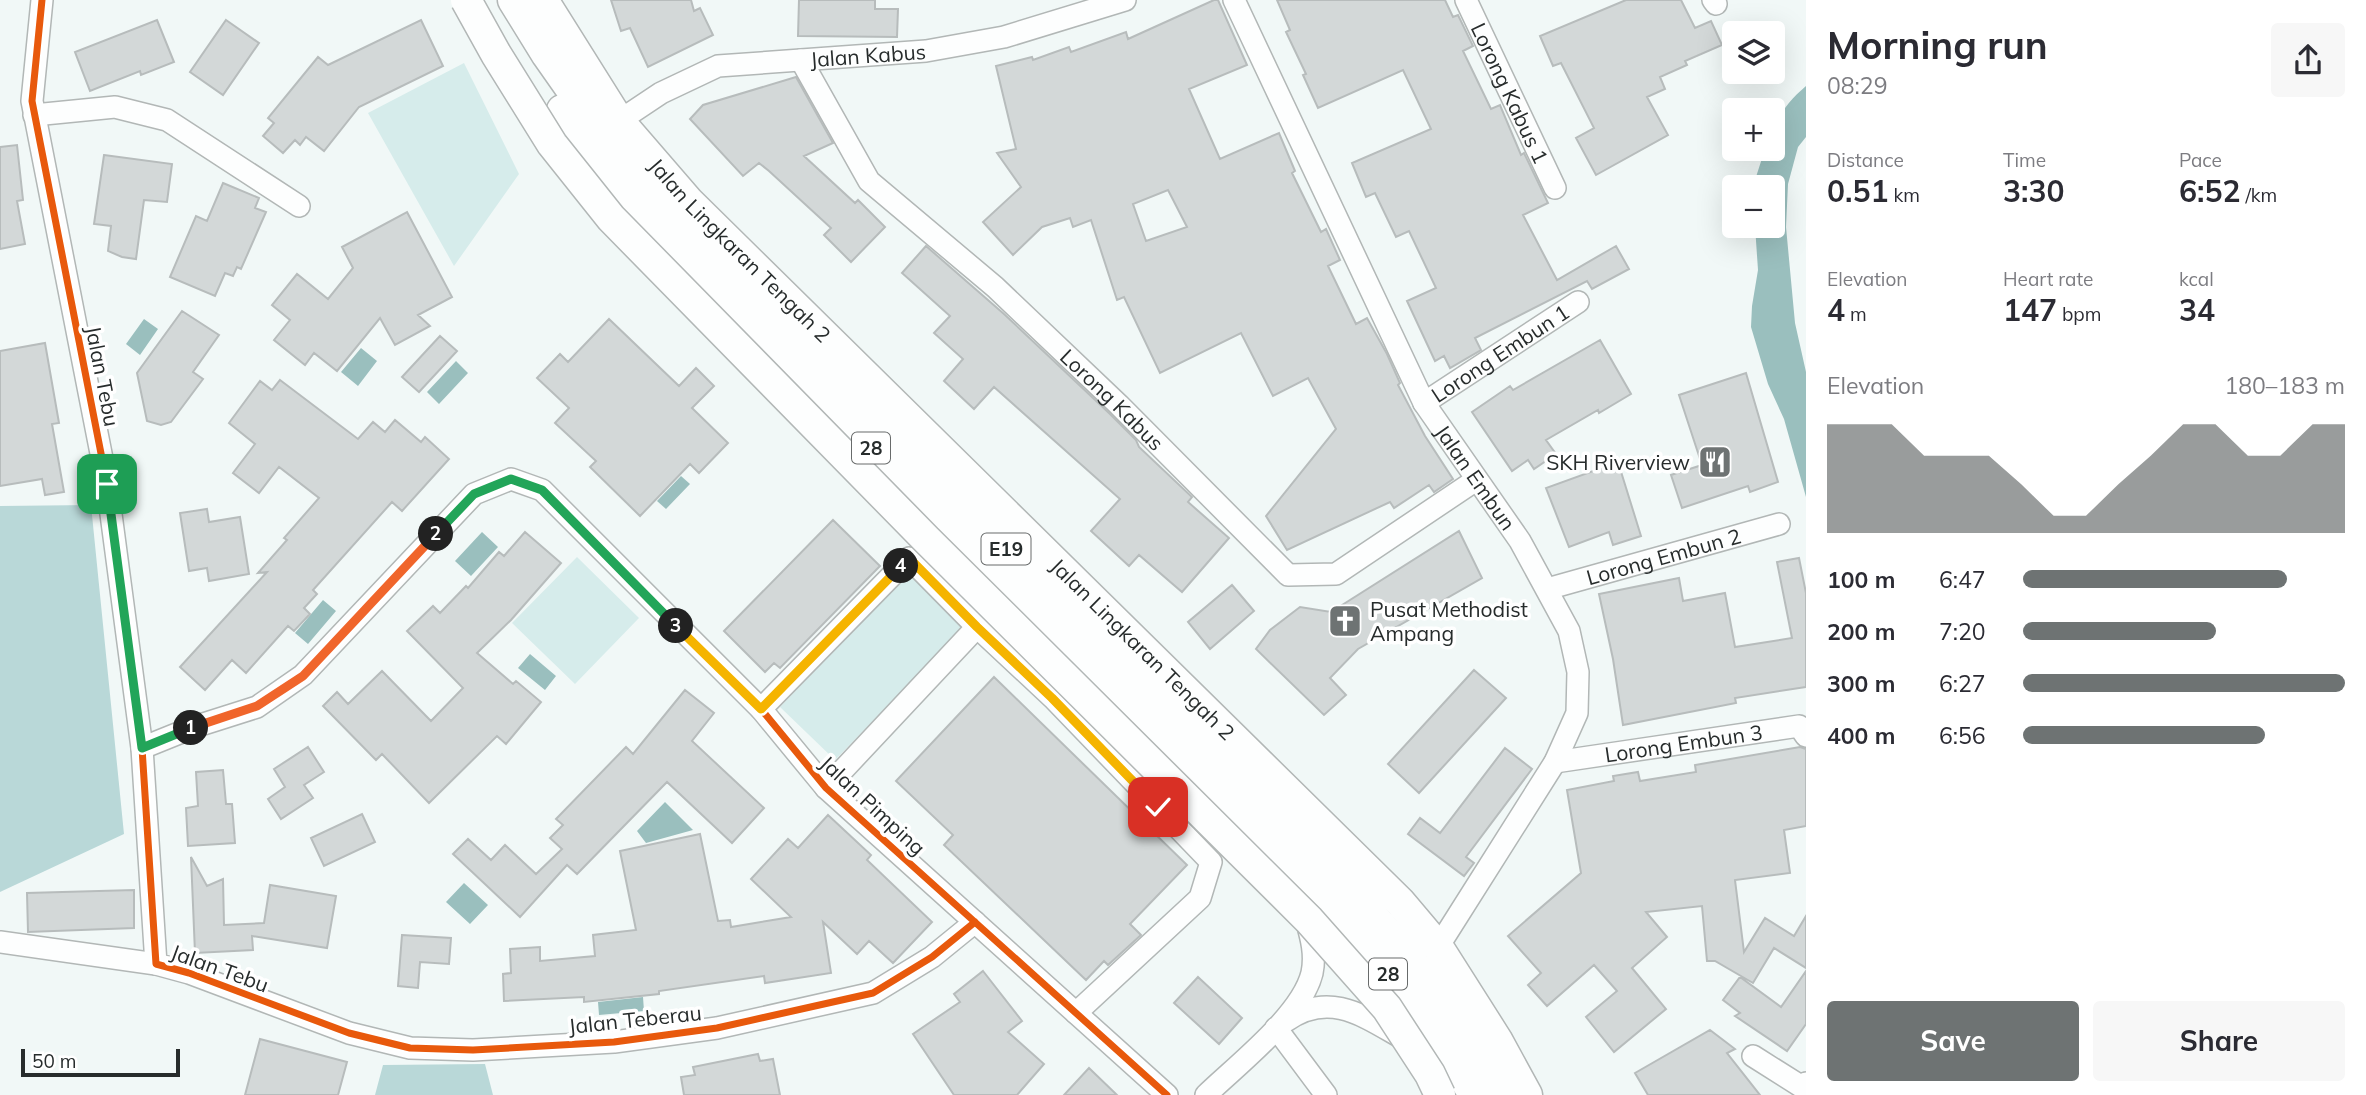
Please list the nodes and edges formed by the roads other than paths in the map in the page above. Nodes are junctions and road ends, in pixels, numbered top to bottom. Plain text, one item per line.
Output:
1 (42, 0) edge
2 (466, 0) edge
3 (493, 0) edge
4 (513, 0) edge
5 (543, 0) edge
6 (1125, 0) edge
7 (1234, 0) edge
8 (1466, 0) edge
9 (801, 60) junction
10 (34, 116) junction
11 (619, 121) junction
12 (1555, 188) dead end
13 (299, 206) dead end
14 (1578, 302) dead end
15 (1424, 403) junction
16 (1476, 480) junction
17 (1779, 523) dead end
18 (1547, 589) junction
19 (977, 627) junction
20 (761, 709) junction
21 (1806, 736) edge
22 (142, 748) junction
23 (1555, 762) junction
24 (826, 788) junction
25 (1291, 861) junction
26 (975, 922) junction
27 (0, 942) edge
28 (1438, 947) junction
29 (156, 964) junction
30 (279, 1008) joint
31 (1076, 1013) junction
32 (1276, 1028) junction
33 (1753, 1056) dead end
34 (1806, 1083) edge
35 (1469, 1087) edge
36 (1167, 1095) edge
37 (1206, 1095) edge
38 (1326, 1095) edge
39 (1440, 1095) edge
40 (1501, 1095) edge
41 (1527, 1095) edge

1 - 10 street, Jalan Tebu
2 - 39 highway, E19, bridge
3 - 25 highway, Jalan Lingkaran Tengah 2 / 28
4 - 40 highway, E19
5 - 11 highway, Jalan Lingkaran Tengah 2 / 28
6 - 9 street, Jalan Kabus
7 - 15 street, Jalan Embun
8 - 12 street, Lorong Kabus 1
9 - 11 street, Jalan Kabus
9 - 16 street, Lorong Kabus
10 - 13 street
10 - 22 street, Jalan Tebu
11 - 28 highway, Jalan Lingkaran Tengah 2 / 28
14 - 15 street, Lorong Embun 1
15 - 16 street, Jalan Embun
16 - 18 street, Jalan Embun
17 - 18 street, Lorong Embun 2
18 - 23 street, Jalan Embun
19 - 20 street
19 - 24 street
19 - 31 street
20 - 22 street, Jalan Pimping
20 - 24 street, Jalan Pimping
21 - 23 street, Lorong Embun 3
22 - 29 street, Jalan Tebu
23 - 28 street, Jalan Embun
24 - 26 street, Jalan Pimping
25 - 32 street
25 - 35 highway, Jalan Lingkaran Tengah 2 / 28
26 - 30 street, Jalan Teberau
26 - 31 street, Jalan Pimping
27 - 29 street
28 - 41 highway, Jalan Lingkaran Tengah 2 / 28
29 - 30 street, Jalan Tebu
31 - 36 street, Jalan Pimping
32 - 35 street
32 - 37 street
32 - 38 street
33 - 34 street

